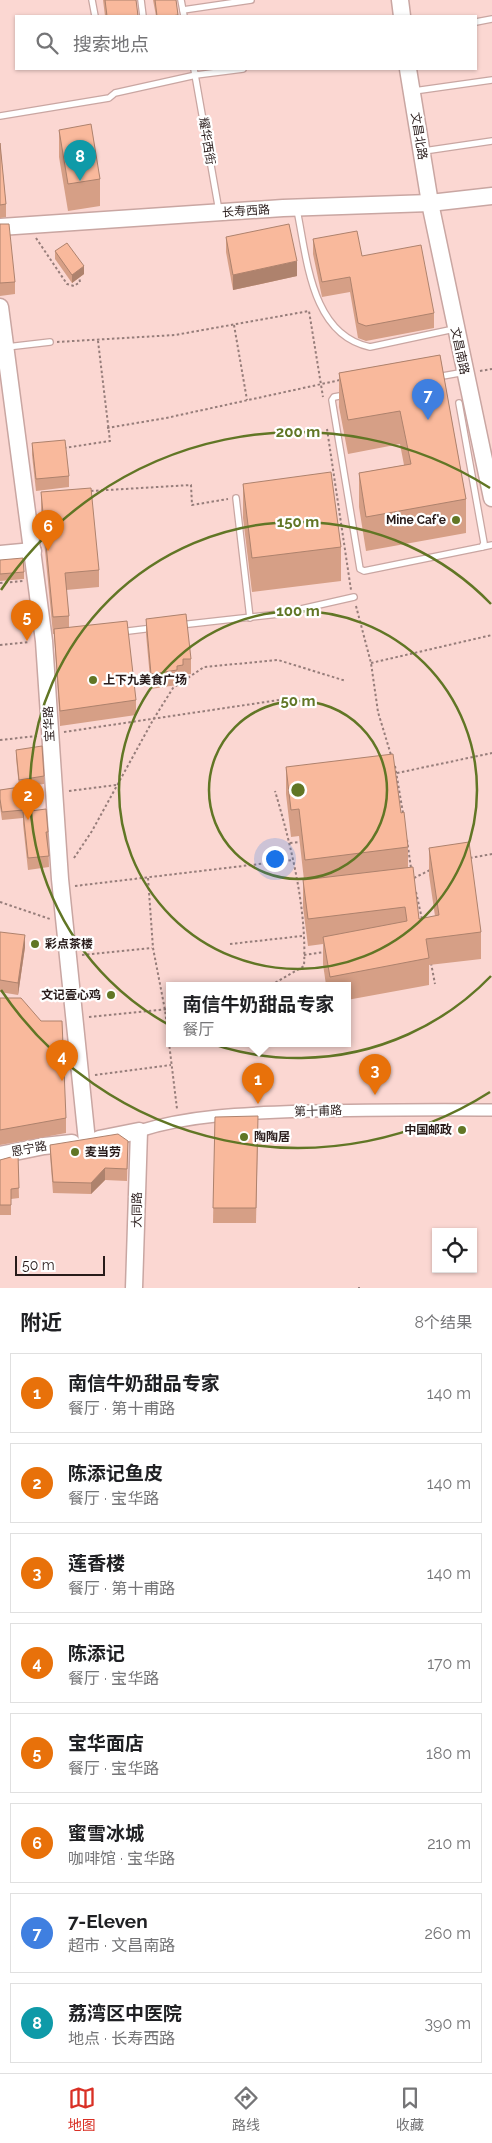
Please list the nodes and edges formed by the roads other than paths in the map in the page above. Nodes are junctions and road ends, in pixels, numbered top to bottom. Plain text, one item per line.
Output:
1 (92, 0) edge
2 (141, 0) edge
3 (181, 0) edge
4 (251, 0) edge
5 (400, 0) edge
6 (183, 13) edge
7 (95, 15) edge
8 (144, 15) edge
9 (402, 15) edge
10 (492, 19) edge
11 (477, 22) edge
12 (227, 70) edge
13 (408, 70) edge
14 (195, 72) edge
15 (492, 80) edge
16 (412, 92) junction
17 (0, 116) edge
18 (492, 141) edge
19 (422, 151) junction
20 (492, 196) edge
21 (430, 203) junction
22 (296, 208) junction
23 (219, 213) junction
24 (0, 228) edge
25 (0, 307) edge
26 (456, 329) junction
27 (50, 342) road end
28 (4, 348) junction
29 (465, 372) junction
30 (427, 379) edge
31 (353, 393) edge
32 (459, 403) dead end
33 (236, 498) road end
34 (492, 498) edge
35 (492, 545) edge
36 (482, 547) junction
37 (33, 551) junction
38 (0, 554) edge
39 (354, 597) road end
40 (250, 618) junction
41 (172, 626) edge
42 (162, 627) edge
43 (113, 633) edge
44 (492, 1110) edge
45 (139, 1131) junction
46 (87, 1141) junction
47 (0, 1155) edge
48 (134, 1288) edge

1 - 7 lane
2 - 8 lane
3 - 6 lane
4 - 6 lane
5 - 9 street
10 - 11 lane
12 - 14 lane
13 - 16 street, 文昌北路
14 - 17 lane
14 - 23 lane, 耀华西街
15 - 16 lane
16 - 19 street, 文昌北路
18 - 19 lane
19 - 21 street, 文昌北路
20 - 21 street, 长寿西路
21 - 22 street, 长寿西路
21 - 26 street, 文昌南路
22 - 23 street, 长寿西路
22 - 26 lane
23 - 24 street, 长寿西路
25 - 28 street, 宝华路
26 - 29 street, 文昌南路
27 - 28 lane
28 - 37 street, 宝华路
29 - 30 lane
29 - 34 street, 文昌南路
31 - 36 lane
32 - 36 lane
33 - 40 lane
35 - 36 lane
37 - 38 street
37 - 46 street, 宝华路
39 - 40 lane
40 - 41 lane
42 - 43 lane
44 - 45 street, 第十甫路
45 - 46 street, 第十甫路
45 - 48 street, 大同路
46 - 47 street, 恩宁路

